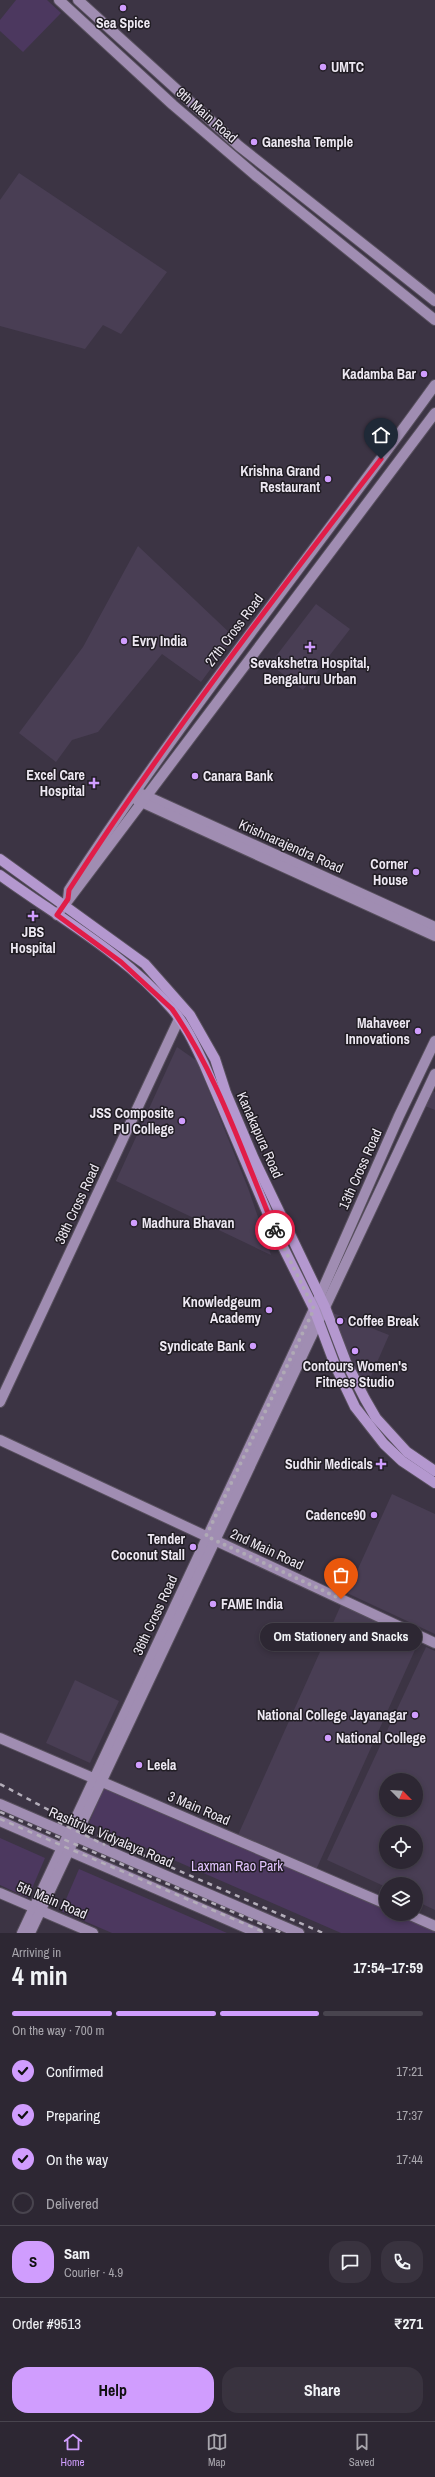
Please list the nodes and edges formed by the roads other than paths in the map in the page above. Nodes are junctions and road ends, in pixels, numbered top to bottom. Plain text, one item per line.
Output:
1 (59, 0) edge
2 (78, 0) edge
3 (435, 301) edge
4 (435, 320) edge
5 (435, 385) edge
6 (435, 413) edge
7 (132, 794) junction
8 (144, 799) junction
9 (0, 859) edge
10 (0, 875) edge
11 (66, 902) junction
12 (57, 915) junction
13 (435, 927) edge
14 (435, 936) edge
15 (179, 1019) junction
16 (435, 1041) edge
17 (435, 1074) edge
18 (319, 1295) junction
19 (325, 1307) junction
20 (314, 1309) junction
21 (319, 1322) junction
22 (0, 1402) edge
23 (0, 1440) edge
24 (435, 1470) edge
25 (435, 1483) edge
26 (206, 1536) junction
27 (216, 1541) junction
28 (435, 1643) edge
29 (0, 1738) edge
30 (98, 1781) junction
31 (0, 1804) edge
32 (0, 1821) edge
33 (72, 1835) junction
34 (66, 1849) junction
35 (0, 1893) edge
36 (379, 1901) edge
37 (37, 1909) junction
38 (423, 1921) edge
39 (435, 1926) edge
40 (22, 1933) edge
41 (30, 1933) edge
42 (93, 1933) edge
43 (258, 1933) edge
44 (299, 1933) edge

1 - 4 main road, 9th Main Road
2 - 3 main road, 9th Main Road
5 - 7 main road, 27th Cross Road
6 - 8 main road, 27th Cross Road
7 - 8 main road, Krishnarajendra Road
7 - 11 main road, 27th Cross Road
8 - 11 main road, 27th Cross Road
8 - 13 main road, Krishnarajendra Road
8 - 14 main road, Krishnarajendra Road
9 - 11 main road, Kanakapura Road
10 - 12 main road, Kanakapura Road
11 - 12 main road, 27th Cross Road
11 - 18 main road, Kanakapura Road
12 - 15 main road, Kanakapura Road
15 - 20 main road, Kanakapura Road
15 - 22 main road, 38th Cross Road
16 - 18 main road, 13th Cross Road
17 - 19 main road, 13th Cross Road
18 - 19 main road, Kanakapura Road
18 - 20 main road, 13th Cross Road
19 - 21 main road, 13th Cross Road
19 - 24 main road, Kanakapura Road
20 - 21 main road, Kanakapura Road
20 - 26 main road, 36th Cross Road
21 - 25 main road, Kanakapura Road
21 - 27 main road, 36th Cross Road
23 - 26 main road, 2nd Main Road
26 - 27 main road, 2nd Main Road
26 - 30 main road, 36th Cross Road
27 - 28 main road, 2nd Main Road
27 - 30 main road, 36th Cross Road
29 - 30 main road, 3 Main Road
30 - 33 main road, 36th Cross Road
30 - 36 main road, 3 Main Road
31 - 33 main road, Rashtriya Vidyalaya Road
32 - 34 main road, Rashtriya Vidyalaya Road
33 - 34 main road, 36th Cross Road
33 - 44 main road, Rashtriya Vidyalaya Road
34 - 37 main road, 36th Cross Road
34 - 43 main road, Rashtriya Vidyalaya Road
35 - 37 main road, 5th Main Road
37 - 40 main road, 36th Cross Road
37 - 41 main road, 36th Cross Road
37 - 42 main road, 5th Main Road
38 - 39 main road

